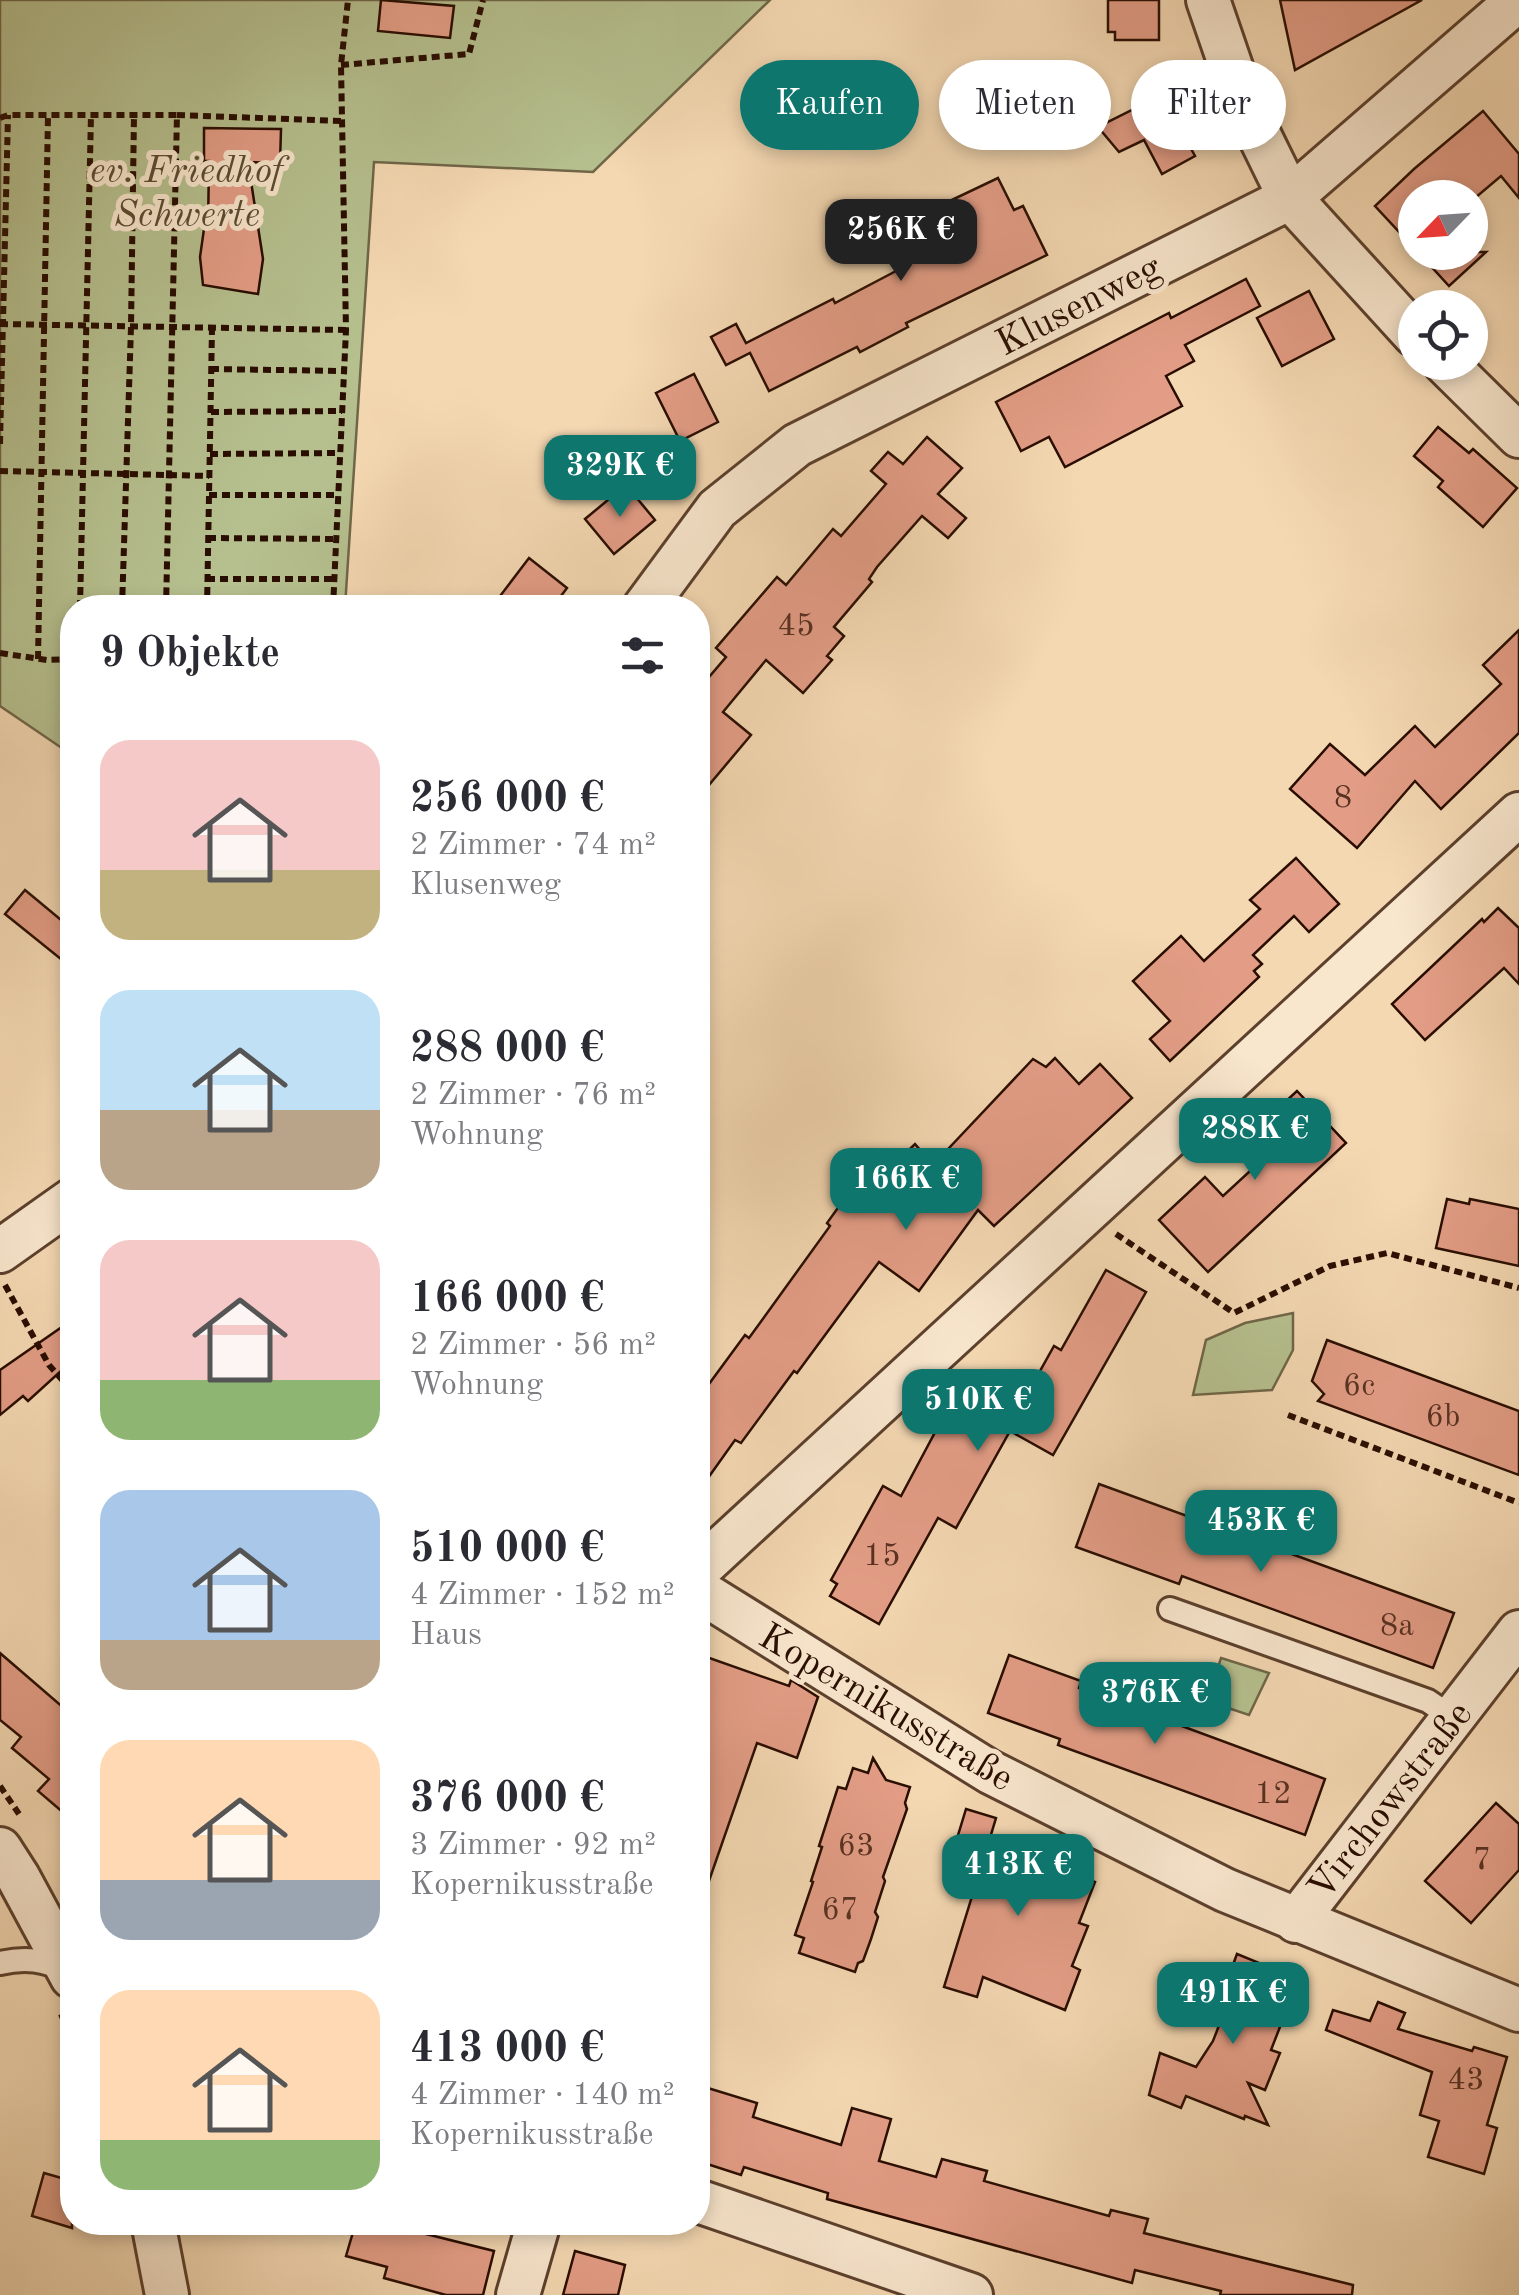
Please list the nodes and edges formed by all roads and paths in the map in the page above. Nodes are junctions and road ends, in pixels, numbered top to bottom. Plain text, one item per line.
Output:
1 (348, 0) edge
2 (483, 0) edge
3 (1208, 0) edge
4 (1517, 0) edge
5 (341, 65) junction
6 (177, 114) junction
7 (91, 115) junction
8 (134, 115) junction
9 (4, 116) edge
10 (48, 116) junction
11 (342, 121) junction
12 (1290, 198) junction
13 (1398, 316) edge
14 (2, 324) edge
15 (44, 325) junction
16 (87, 326) junction
17 (131, 327) junction
18 (172, 328) junction
19 (212, 328) junction
20 (346, 330) junction
21 (211, 369) junction
22 (344, 371) junction
23 (1462, 380) edge
24 (342, 411) junction
25 (210, 412) junction
26 (1519, 436) edge
27 (0, 444) edge
28 (210, 454) junction
29 (340, 454) junction
30 (0, 471) edge
31 (41, 472) junction
32 (83, 473) junction
33 (126, 474) junction
34 (169, 474) junction
35 (209, 476) junction
36 (209, 495) junction
37 (339, 496) junction
38 (208, 538) junction
39 (336, 539) junction
40 (208, 578) junction
41 (334, 579) junction
42 (80, 595) edge
43 (122, 595) edge
44 (166, 595) edge
45 (207, 595) edge
46 (333, 595) edge
47 (654, 595) edge
48 (0, 653) edge
49 (38, 658) junction
50 (60, 659) edge
51 (1519, 814) edge
52 (60, 1208) edge
53 (1084, 1214) junction
54 (0, 1251) edge
55 (0, 1275) edge
56 (1519, 1288) edge
57 (60, 1377) edge
58 (1288, 1416) dead end
59 (1519, 1503) edge
60 (710, 1559) edge
61 (710, 1598) edge
62 (1170, 1610) dead end
63 (1519, 1632) edge
64 (1453, 1718) junction
65 (0, 1849) edge
66 (1296, 1920) junction
67 (60, 1952) edge
68 (0, 1963) edge
69 (60, 1968) edge
70 (1519, 2010) edge
71 (710, 2205) edge
72 (155, 2235) edge
73 (535, 2235) edge
74 (167, 2295) edge
75 (518, 2295) edge
76 (971, 2295) edge

1 - 5 path
2 - 5 path
3 - 12 street
4 - 12 street, Klusenweg
5 - 11 path
6 - 8 path
6 - 11 path
6 - 18 path
7 - 8 path
7 - 10 path
7 - 16 path
8 - 17 path
9 - 10 path
9 - 14 path
10 - 15 path
11 - 20 path
12 - 13 street
12 - 47 street, Klusenweg
14 - 15 path
14 - 27 path
15 - 16 path
15 - 31 path
16 - 17 path
16 - 32 path
17 - 18 path
17 - 33 path
18 - 19 path
18 - 34 path
19 - 20 path
19 - 21 path
20 - 22 path
21 - 22 path
21 - 25 path
22 - 24 path
23 - 26 street
24 - 25 path
24 - 29 path
25 - 28 path
28 - 29 path
28 - 35 path
29 - 37 path
30 - 31 path
31 - 32 path
31 - 49 path
32 - 33 path
32 - 42 path
33 - 34 path
33 - 43 path
34 - 35 path
34 - 44 path
35 - 36 path
36 - 37 path
36 - 38 path
37 - 39 path
38 - 39 path
38 - 40 path
39 - 41 path
40 - 41 path
40 - 45 path
41 - 46 path
48 - 49 path
49 - 50 path
51 - 53 street
52 - 54 street
53 - 56 path
53 - 60 street
55 - 57 path
58 - 59 path
61 - 66 street, Kopernikusstraße
62 - 64 lane
63 - 64 street, Virchowstraße
64 - 66 street, Virchowstraße
65 - 67 street
66 - 70 street, Kopernikusstraße
68 - 69 lane
71 - 76 street
72 - 74 street
73 - 75 street

